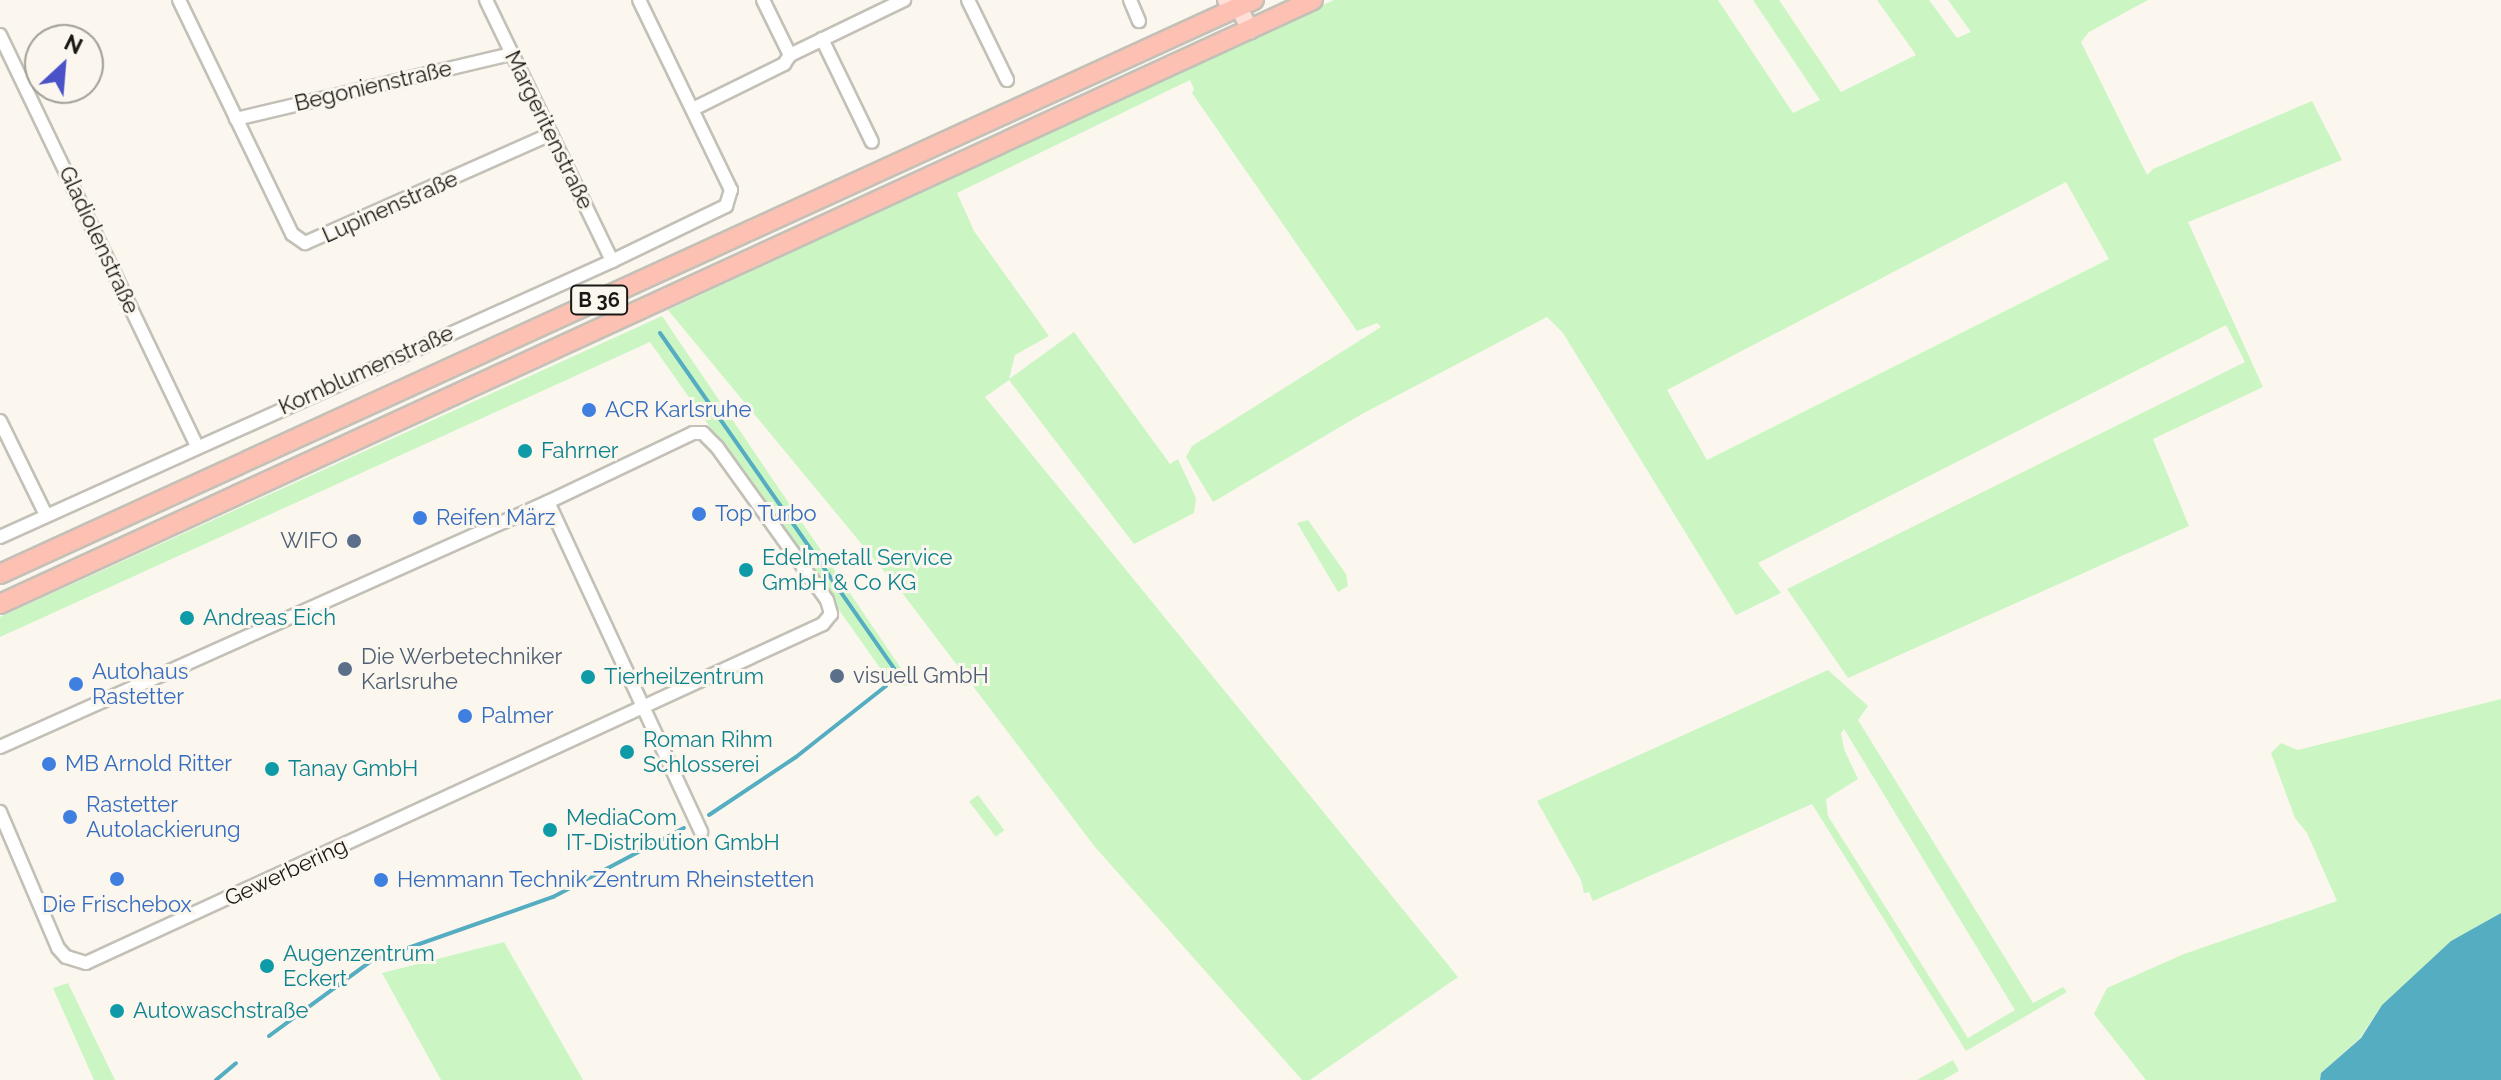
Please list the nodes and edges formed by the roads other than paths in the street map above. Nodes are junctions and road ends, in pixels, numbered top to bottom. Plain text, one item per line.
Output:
1 (179, 0) edge
2 (486, 0) edge
3 (639, 0) edge
4 (763, 0) edge
5 (904, 0) edge
6 (968, 0) edge
7 (1130, 0) edge
8 (1313, 0) edge
9 (1240, 2) edge
10 (887, 4) edge
11 (1139, 21) dead end
12 (1250, 30) junction
13 (0, 35) edge
14 (822, 39) junction
15 (511, 54) junction
16 (790, 55) junction
17 (1007, 80) dead end
18 (693, 109) junction
19 (236, 119) junction
20 (551, 134) junction
21 (872, 142) dead end
22 (612, 261) junction
23 (0, 421) edge
24 (197, 446) junction
25 (548, 502) junction
26 (46, 515) junction
27 (0, 537) edge
28 (0, 574) edge
29 (0, 604) edge
30 (643, 707) junction
31 (0, 747) edge
32 (1, 817) edge
33 (701, 832) dead end

1 - 19 street, Lupinenstraße
2 - 15 street, Margeritenstraße
3 - 18 street
4 - 16 street
5 - 10 street
6 - 17 street
7 - 11 street
8 - 12 main road, B 36
9 - 12 main road
9 - 28 main road, B 36
10 - 14 street
12 - 29 main road, B 36
13 - 24 street, Gladiolenstraße
14 - 16 street
14 - 21 street
15 - 19 street, Begonienstraße
15 - 20 street, Margeritenstraße
16 - 18 street
18 - 22 street, Kornblumenstraße
19 - 20 street, Lupinenstraße
20 - 22 street, Margeritenstraße
22 - 24 street, Kornblumenstraße
23 - 26 street
24 - 26 street, Kornblumenstraße
25 - 30 street
25 - 30 street, Gewerbering
25 - 31 street, Gewerbering
26 - 27 street, Kornblumenstraße
30 - 32 street, Gewerbering
30 - 33 street

